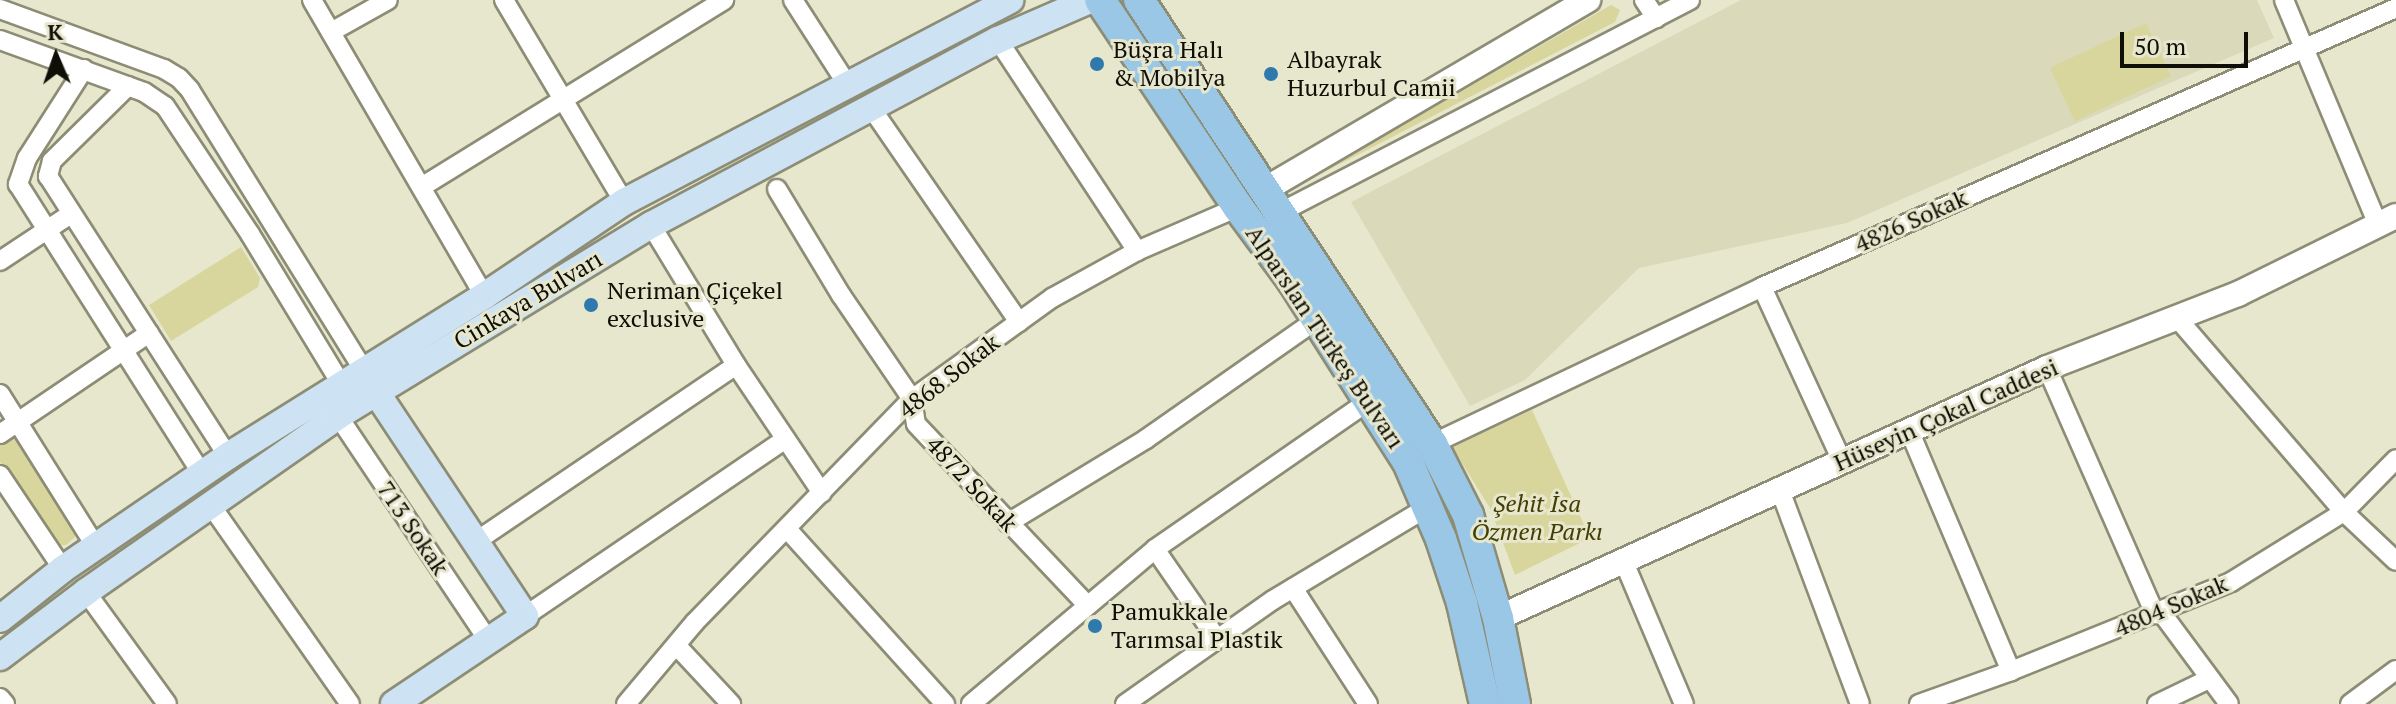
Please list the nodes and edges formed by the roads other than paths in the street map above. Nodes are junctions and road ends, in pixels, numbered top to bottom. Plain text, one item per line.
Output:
1 (312, 0) edge
2 (388, 0) edge
3 (724, 0) edge
4 (793, 0) edge
5 (1010, 0) edge
6 (1090, 0) edge
7 (1100, 0) edge
8 (1139, 0) edge
9 (1157, 0) edge
10 (1588, 0) edge
11 (1644, 0) edge
12 (1690, 0) edge
13 (2284, 0) edge
14 (513, 3) edge
15 (2396, 8) edge
16 (0, 9) edge
17 (1656, 18) junction
18 (331, 32) junction
19 (1165, 39) junction
20 (998, 40) junction
21 (1, 43) edge
22 (2303, 47) junction
23 (84, 69) junction
24 (847, 84) junction
25 (128, 86) junction
26 (563, 99) junction
27 (872, 109) junction
28 (423, 186) junction
29 (777, 189) dead end
30 (624, 202) junction
31 (1272, 202) junction
32 (1238, 207) junction
33 (71, 214) junction
34 (2387, 221) edge
35 (651, 225) junction
36 (46, 231) junction
37 (1137, 251) junction
38 (0, 261) edge
39 (1762, 287) junction
40 (484, 296) junction
41 (2177, 318) junction
42 (1316, 320) junction
43 (1019, 322) junction
44 (149, 333) junction
45 (126, 352) junction
46 (736, 365) junction
47 (2047, 368) junction
48 (0, 394) edge
49 (355, 394) junction
50 (912, 399) junction
51 (1369, 401) junction
52 (18, 423) junction
53 (1909, 430) junction
54 (0, 434) edge
55 (785, 439) junction
56 (1432, 444) junction
57 (228, 456) junction
58 (2396, 459) edge
59 (1842, 461) junction
60 (202, 474) junction
61 (0, 475) edge
62 (1780, 490) junction
63 (822, 493) junction
64 (210, 504) junction
65 (1428, 507) junction
66 (2344, 512) junction
67 (1008, 523) junction
68 (787, 529) junction
69 (475, 542) junction
70 (96, 547) junction
71 (1155, 549) junction
72 (2396, 561) edge
73 (1624, 562) junction
74 (63, 569) junction
75 (1293, 588) junction
76 (86, 592) junction
77 (1087, 605) junction
78 (2158, 613) junction
79 (525, 616) junction
80 (1498, 618) junction
81 (0, 619) edge
82 (1217, 639) junction
83 (488, 640) junction
84 (676, 645) junction
85 (0, 657) edge
86 (2396, 670) edge
87 (2011, 671) junction
88 (2209, 679) junction
89 (424, 696) edge
90 (0, 698) edge
91 (1940, 700) edge
92 (5, 704) edge
93 (167, 704) edge
94 (350, 704) edge
95 (394, 704) edge
96 (626, 704) edge
97 (731, 704) edge
98 (945, 704) edge
99 (971, 704) edge
100 (1125, 704) edge
101 (1368, 704) edge
102 (1485, 704) edge
103 (1515, 704) edge
104 (1684, 704) edge
105 (1860, 704) edge
106 (1919, 704) edge
107 (2157, 704) edge
108 (2229, 704) edge
109 (2350, 704) edge

1 - 18 street
2 - 18 street
3 - 26 street
4 - 24 street
5 - 24 main road, Cinkaya Bulvarı
6 - 20 main road, Cinkaya Bulvarı
7 - 32 main road, Alparslan Türkeş Bulvarı
8 - 19 main road, Alparslan Türkeş Bulvarı
9 - 19 main road
10 - 31 street
11 - 17 street
12 - 17 street
13 - 22 street
14 - 26 street
15 - 22 street, 4826 Sokak
16 - 49 street
17 - 31 street
18 - 28 street
19 - 31 main road, Alparslan Türkeş Bulvarı
20 - 27 main road, Cinkaya Bulvarı
20 - 37 street
21 - 23 street
22 - 34 street
22 - 39 street, 4826 Sokak
23 - 25 street
23 - 36 street
24 - 30 main road, Cinkaya Bulvarı
25 - 33 street
25 - 49 street
26 - 28 street
26 - 30 street
27 - 35 main road, Cinkaya Bulvarı
27 - 43 street
28 - 40 street
29 - 50 street, 4872 Sokak
30 - 40 main road, Cinkaya Bulvarı
31 - 56 main road, Alparslan Türkeş Bulvarı
32 - 37 street, 4868 Sokak
32 - 42 main road, Alparslan Türkeş Bulvarı
33 - 36 street
33 - 44 street
34 - 41 street, Hüseyin Çokal Caddesi
35 - 46 street
35 - 49 main road, Cinkaya Bulvarı
36 - 38 street
36 - 45 street
37 - 43 street, 4868 Sokak
39 - 56 street, 4826 Sokak
39 - 59 street
40 - 49 main road, Cinkaya Bulvarı
41 - 47 street, Hüseyin Çokal Caddesi
41 - 66 street
42 - 51 main road, Alparslan Türkeş Bulvarı
42 - 67 street
43 - 50 street, 4868 Sokak
44 - 45 street
44 - 57 street
45 - 52 street
45 - 60 street
46 - 55 street
46 - 69 street
47 - 53 street, Hüseyin Çokal Caddesi
47 - 78 street
48 - 52 street
49 - 57 main road, Cinkaya Bulvarı
49 - 64 main road, Cinkaya Bulvarı
49 - 69 main road, 713 Sokak
49 - 83 street, 713 Sokak
50 - 63 street, 4868 Sokak
50 - 67 street, 4872 Sokak
51 - 65 main road, Alparslan Türkeş Bulvarı
51 - 71 street
52 - 54 street
52 - 70 street
53 - 59 street, Hüseyin Çokal Caddesi
53 - 87 street
55 - 63 street
55 - 79 street
56 - 80 main road, Alparslan Türkeş Bulvarı
57 - 60 main road, Cinkaya Bulvarı
58 - 66 street, 4804 Sokak
59 - 62 street, Hüseyin Çokal Caddesi
60 - 70 main road, Cinkaya Bulvarı
61 - 74 street
62 - 73 street, Hüseyin Çokal Caddesi
62 - 105 street
63 - 68 street, 4868 Sokak
64 - 76 main road, Cinkaya Bulvarı
64 - 94 street
65 - 75 street
65 - 102 main road, Alparslan Türkeş Bulvarı
66 - 72 street
66 - 78 street, 4804 Sokak
67 - 77 street, 4872 Sokak
68 - 84 street, 4868 Sokak
68 - 98 street
69 - 79 main road, 713 Sokak
70 - 74 main road, Cinkaya Bulvarı
71 - 77 street
71 - 82 street
73 - 80 street, Hüseyin Çokal Caddesi
73 - 104 street
74 - 81 main road, Cinkaya Bulvarı
75 - 82 street
75 - 101 street
76 - 85 main road, Cinkaya Bulvarı
76 - 93 street
77 - 99 street
78 - 87 street, 4804 Sokak
78 - 88 street
79 - 83 main road
80 - 103 main road, Alparslan Türkeş Bulvarı
82 - 100 street
83 - 89 main road
84 - 96 street, 4868 Sokak
84 - 97 street
86 - 109 street
87 - 91 street, 4804 Sokak
88 - 107 street
88 - 108 street
89 - 95 main road
90 - 92 street
91 - 106 street, 4804 Sokak

